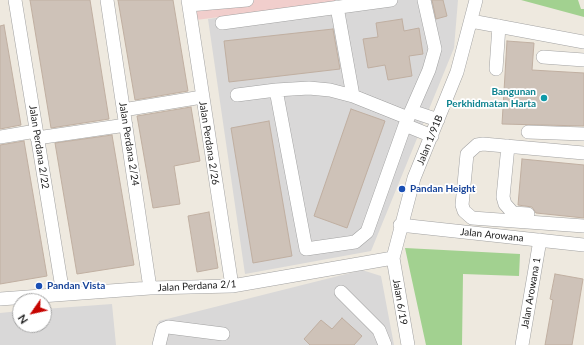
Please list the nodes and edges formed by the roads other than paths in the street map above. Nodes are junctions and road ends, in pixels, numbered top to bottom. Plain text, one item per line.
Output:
1 (15, 0) edge
2 (107, 0) edge
3 (247, 0) edge
4 (391, 0) edge
5 (424, 0) edge
6 (476, 0) edge
7 (188, 3) edge
8 (337, 7) junction
9 (471, 21) junction
10 (222, 23) dead end
11 (499, 26) junction
12 (584, 42) edge
13 (543, 57) dead end
14 (584, 60) edge
15 (496, 69) dead end
16 (276, 90) junction
17 (237, 95) dead end
18 (353, 96) junction
19 (202, 97) junction
20 (124, 110) junction
21 (408, 118) junction
22 (438, 120) junction
23 (126, 124) junction
24 (528, 132) dead end
25 (584, 134) edge
26 (37, 135) junction
27 (432, 136) junction
28 (0, 137) edge
29 (508, 146) junction
30 (584, 153) edge
31 (584, 219) edge
32 (400, 225) junction
33 (584, 226) edge
34 (540, 240) junction
35 (584, 245) edge
36 (393, 258) junction
37 (232, 286) junction
38 (150, 288) junction
39 (341, 292) dead end
40 (63, 294) junction
41 (0, 299) edge
42 (223, 334) dead end
43 (159, 345) edge
44 (385, 345) edge
45 (408, 345) edge
46 (522, 345) edge

1 - 26 street, Jalan Perdana 2/22
2 - 20 street, Jalan Perdana 2/24
3 - 7 street
4 - 8 street
5 - 21 street
6 - 9 street, Jalan 1/91B
7 - 19 street, Jalan Perdana 2/26
8 - 10 street
8 - 18 street
9 - 11 street
9 - 22 street, Jalan 1/91B
11 - 12 street
11 - 15 street
13 - 14 street
16 - 17 street
16 - 18 street
16 - 21 street
18 - 21 street
19 - 20 street
19 - 37 street, Jalan Perdana 2/26
20 - 23 street, Jalan Perdana 2/24
21 - 22 street
21 - 27 street
22 - 27 street, Jalan 1/91B
23 - 26 street
23 - 38 street, Jalan Perdana 2/24
24 - 25 street
26 - 28 street
26 - 40 street, Jalan Perdana 2/22
27 - 32 street, Jalan 1/91B
29 - 30 street
29 - 31 street
29 - 33 street
32 - 34 street, Jalan Arowana
32 - 36 street, Jalan 1/91B
34 - 35 street, Jalan Arowana
34 - 46 street, Jalan Arowana 1
36 - 37 street, Jalan Perdana 2/1
36 - 45 street, Jalan 6/19
37 - 38 street, Jalan Perdana 2/1
38 - 40 street, Jalan Perdana 2/1
39 - 44 street
40 - 41 street, Jalan Perdana 2/1
42 - 43 street

